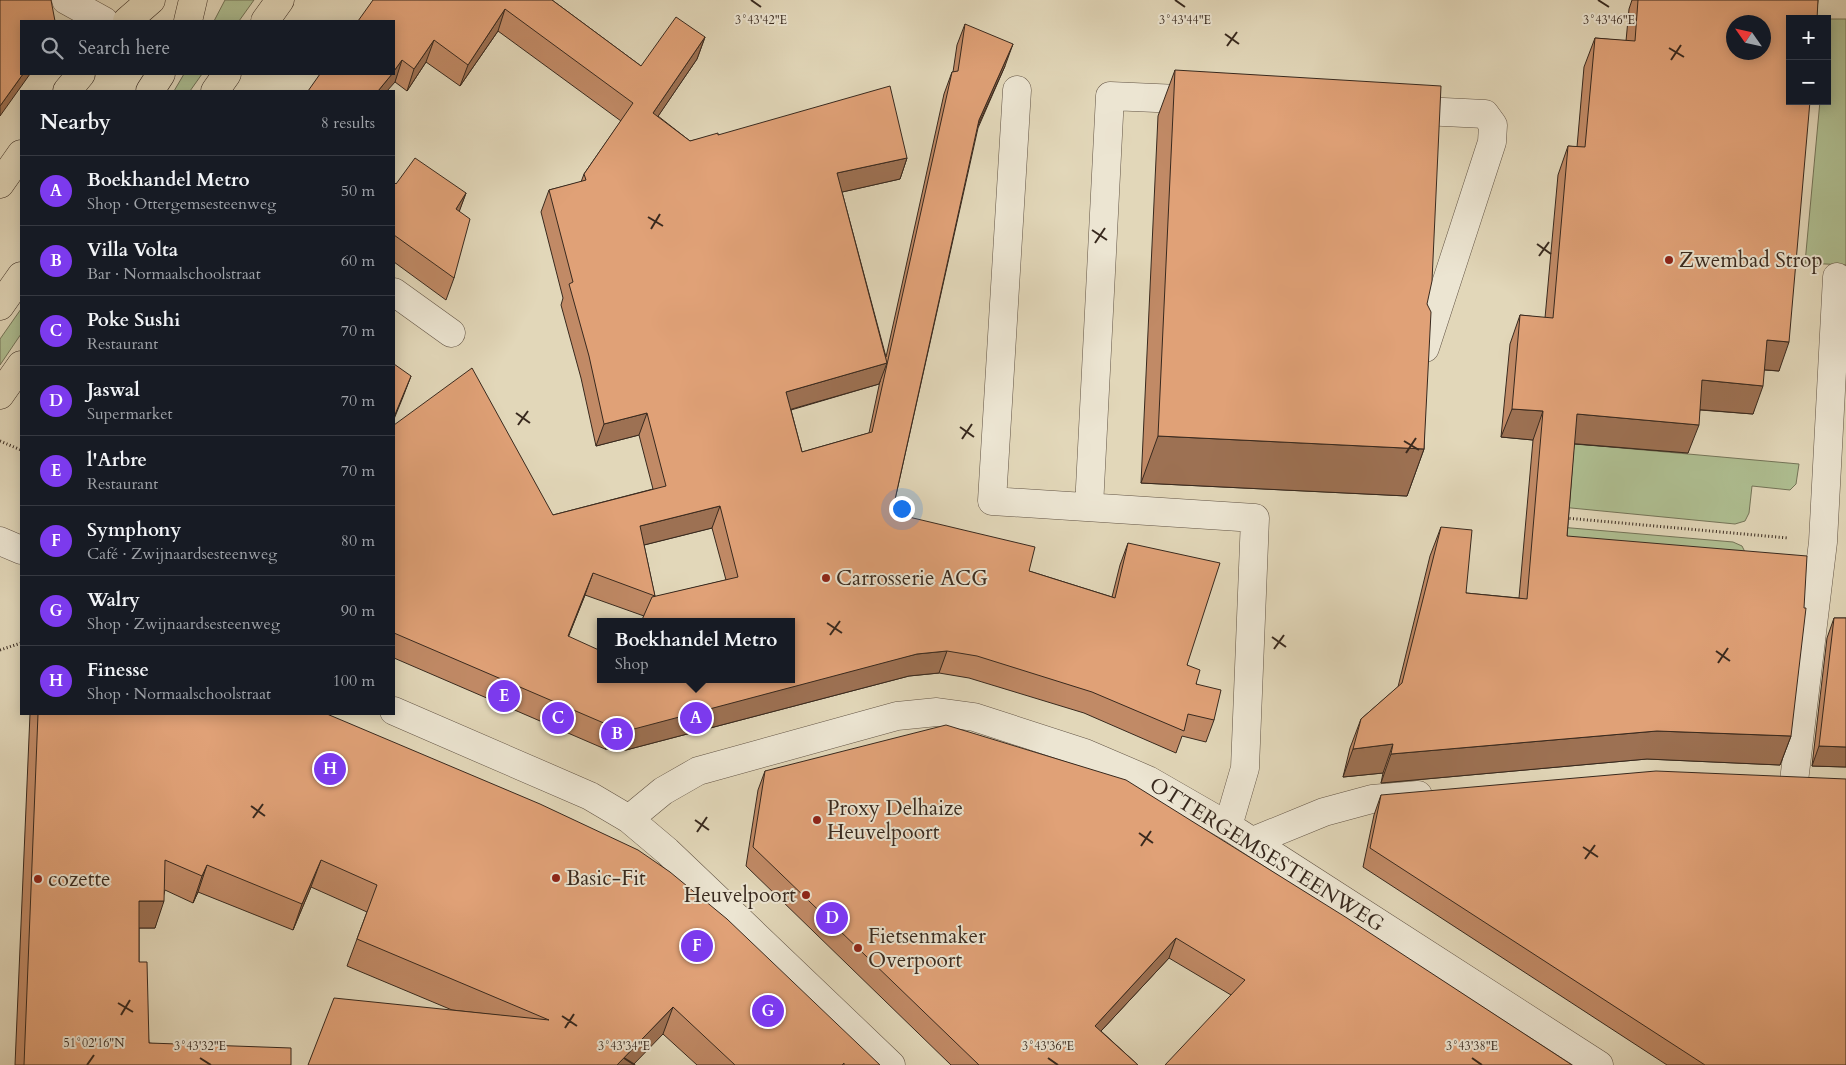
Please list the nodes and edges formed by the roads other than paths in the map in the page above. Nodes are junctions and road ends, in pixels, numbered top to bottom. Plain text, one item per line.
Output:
1 (66, 0) edge
2 (151, 0) edge
3 (194, 0) edge
4 (280, 0) edge
5 (102, 20) edge
6 (128, 20) edge
7 (188, 20) edge
8 (266, 20) edge
9 (80, 75) edge
10 (159, 75) edge
11 (226, 75) edge
12 (68, 90) edge
13 (151, 90) edge
14 (216, 90) edge
15 (1017, 90) dead end
16 (1228, 101) edge
17 (1376, 108) edge
18 (20, 155) edge
19 (0, 184) edge
20 (20, 277) edge
21 (1837, 277) dead end
22 (395, 293) edge
23 (0, 306) edge
24 (451, 333) dead end
25 (1425, 348) edge
26 (20, 366) edge
27 (0, 395) edge
28 (1089, 507) junction
29 (0, 541) edge
30 (20, 550) edge
31 (395, 711) edge
32 (1765, 780) edge
33 (1441, 793) edge
34 (629, 820) junction
35 (1228, 826) junction
36 (1253, 841) junction
37 (891, 1065) edge
38 (1599, 1065) edge

1 - 5 street
2 - 6 main road
3 - 7 main road
4 - 8 main road
9 - 12 main road
10 - 13 main road
11 - 14 main road
15 - 28 street
16 - 28 street
17 - 25 street
18 - 19 main road
20 - 23 main road
21 - 32 street
22 - 24 street
26 - 27 main road
28 - 35 street
29 - 30 street
31 - 34 street
33 - 36 street
34 - 35 street, OTTERGEMSESTEENWEG
34 - 37 street
35 - 36 street, OTTERGEMSESTEENWEG
36 - 38 street, OTTERGEMSESTEENWEG

